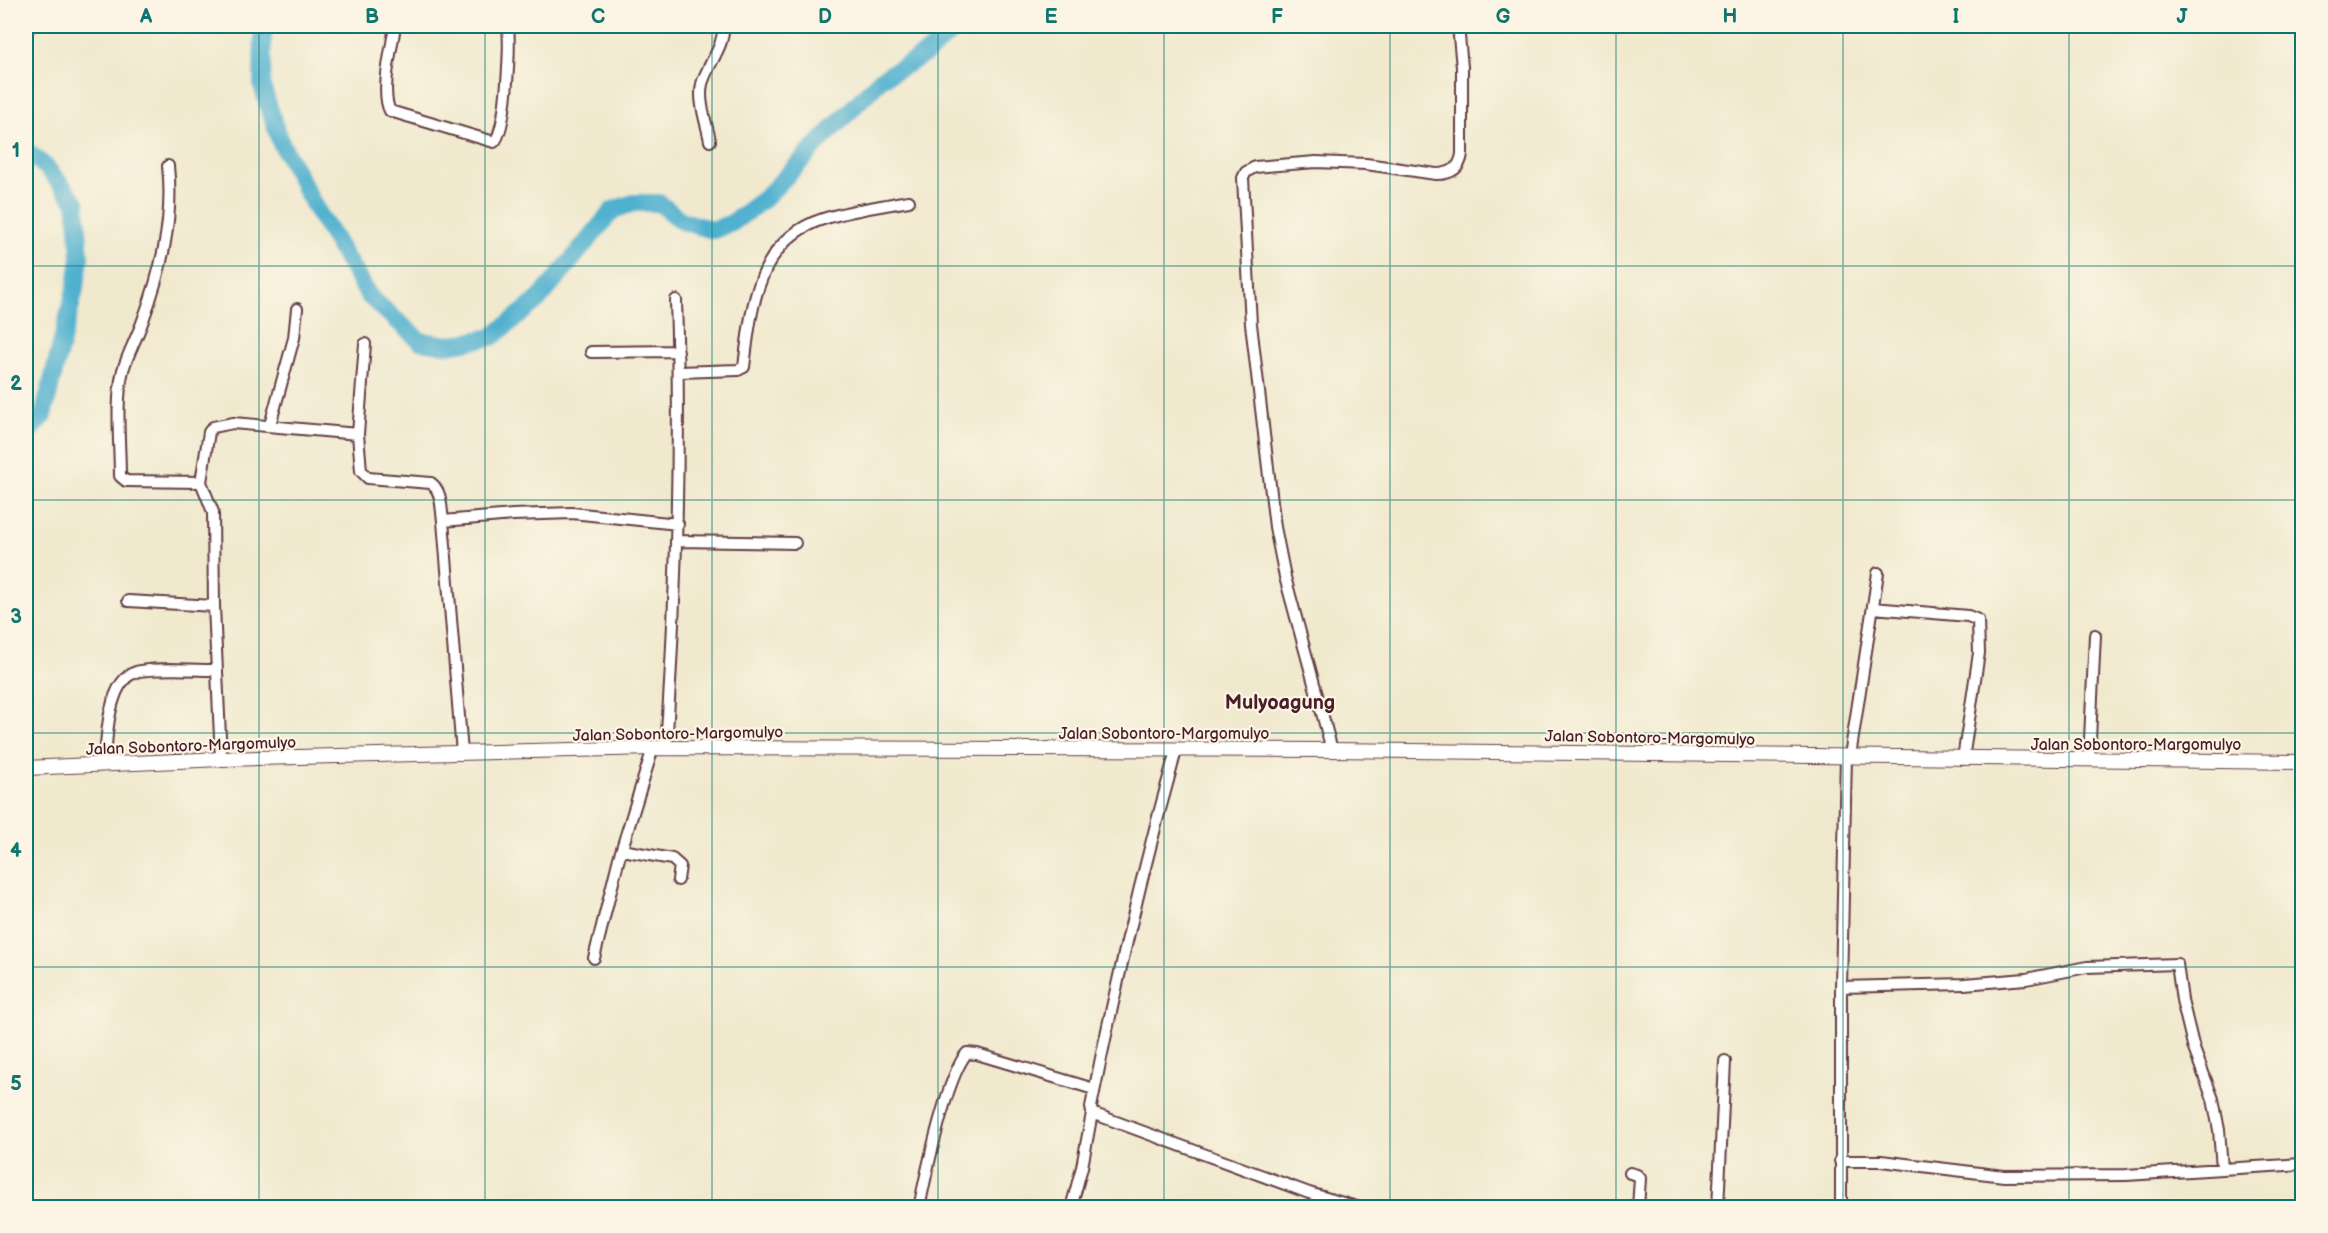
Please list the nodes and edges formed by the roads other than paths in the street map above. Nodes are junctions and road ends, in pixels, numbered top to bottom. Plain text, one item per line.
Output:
1 (395, 26) edge
2 (508, 26) edge
3 (723, 26) edge
4 (1458, 26) edge
5 (710, 141) dead end
6 (168, 166) dead end
7 (909, 201) dead end
8 (676, 300) dead end
9 (297, 309) dead end
10 (366, 344) dead end
11 (678, 351) junction
12 (591, 352) dead end
13 (679, 372) junction
14 (270, 425) junction
15 (358, 434) junction
16 (201, 482) junction
17 (444, 521) junction
18 (678, 524) junction
19 (677, 541) junction
20 (795, 543) dead end
21 (1878, 573) dead end
22 (128, 601) dead end
23 (214, 606) junction
24 (1873, 608) junction
25 (2095, 635) dead end
26 (216, 670) junction
27 (660, 748) junction
28 (1332, 750) junction
29 (1176, 751) junction
30 (462, 753) junction
31 (1848, 756) junction
32 (221, 759) junction
33 (1963, 759) junction
34 (2089, 760) junction
35 (2302, 762) edge
36 (105, 765) junction
37 (26, 768) edge
38 (622, 850) junction
39 (678, 880) dead end
40 (594, 958) dead end
41 (1841, 987) junction
42 (1725, 1061) dead end
43 (1094, 1089) junction
44 (1092, 1113) junction
45 (1840, 1161) junction
46 (2302, 1164) edge
47 (2222, 1168) junction
48 (1630, 1173) dead end
49 (1358, 1207) edge
50 (919, 1208) edge
51 (1071, 1208) edge
52 (1638, 1208) edge
53 (1718, 1208) edge
54 (1841, 1208) edge

1 - 2 street
3 - 5 street
4 - 28 street
6 - 16 street
7 - 13 street
8 - 11 street
9 - 14 street
10 - 15 street
11 - 12 street
11 - 13 street
13 - 18 street
14 - 15 street
14 - 16 street
15 - 17 street
16 - 23 street
17 - 18 street
17 - 30 street
18 - 19 street
19 - 20 street
19 - 27 street
21 - 24 street
22 - 23 street
23 - 26 street
24 - 31 street
24 - 33 street
25 - 34 street
26 - 32 street
26 - 36 street
27 - 29 street, Jalan Sobontoro-Margomulyo
27 - 30 street, Jalan Sobontoro-Margomulyo
27 - 38 street
28 - 29 street, Jalan Sobontoro-Margomulyo
28 - 31 street, Jalan Sobontoro-Margomulyo
29 - 43 street
30 - 32 street, Jalan Sobontoro-Margomulyo
31 - 33 street, Jalan Sobontoro-Margomulyo
31 - 41 street
32 - 36 street, Jalan Sobontoro-Margomulyo
33 - 34 street, Jalan Sobontoro-Margomulyo
34 - 35 street, Jalan Sobontoro-Margomulyo
36 - 37 street, Jalan Sobontoro-Margomulyo
38 - 39 street
38 - 40 street
41 - 45 street
41 - 47 street
42 - 53 street
43 - 44 street
43 - 50 street
44 - 49 street
44 - 51 street
45 - 47 street
45 - 54 street
46 - 47 street
48 - 52 street

